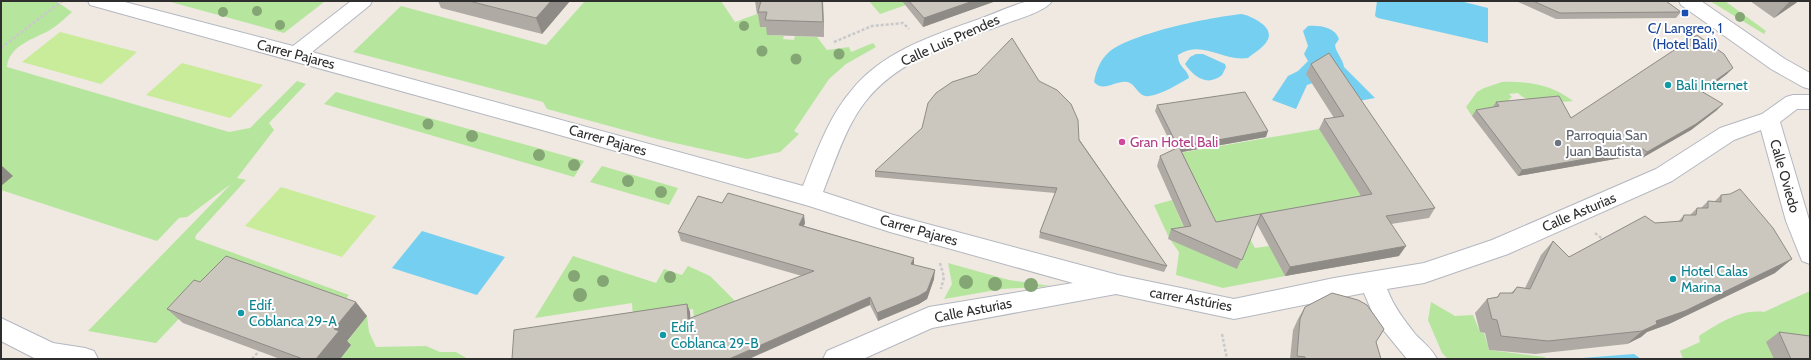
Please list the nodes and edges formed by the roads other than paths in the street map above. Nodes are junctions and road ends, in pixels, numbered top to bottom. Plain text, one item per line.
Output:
1 (97, 1) edge
2 (363, 1) edge
3 (1043, 1) edge
4 (1694, 5) edge
5 (296, 54) junction
6 (1810, 82) edge
7 (1810, 102) edge
8 (1769, 119) junction
9 (810, 197) junction
10 (1810, 254) edge
11 (1372, 282) junction
12 (1118, 285) junction
13 (1334, 288) joint
14 (1, 329) edge
15 (85, 359) edge
16 (836, 359) edge
17 (1424, 359) edge

1 - 5 street, Carrer Pajares
2 - 5 street
3 - 9 street, Calle Luis Prendes
4 - 6 street
5 - 9 street, Carrer Pajares
7 - 8 street, Calle Asturias
8 - 10 street, Calle Oviedo
8 - 11 street, Calle Asturias
9 - 12 street, Carrer Pajares
11 - 13 street, Calle Asturias
11 - 17 street
12 - 13 street, carrer Astúries
12 - 16 street, Calle Asturias
14 - 15 street

